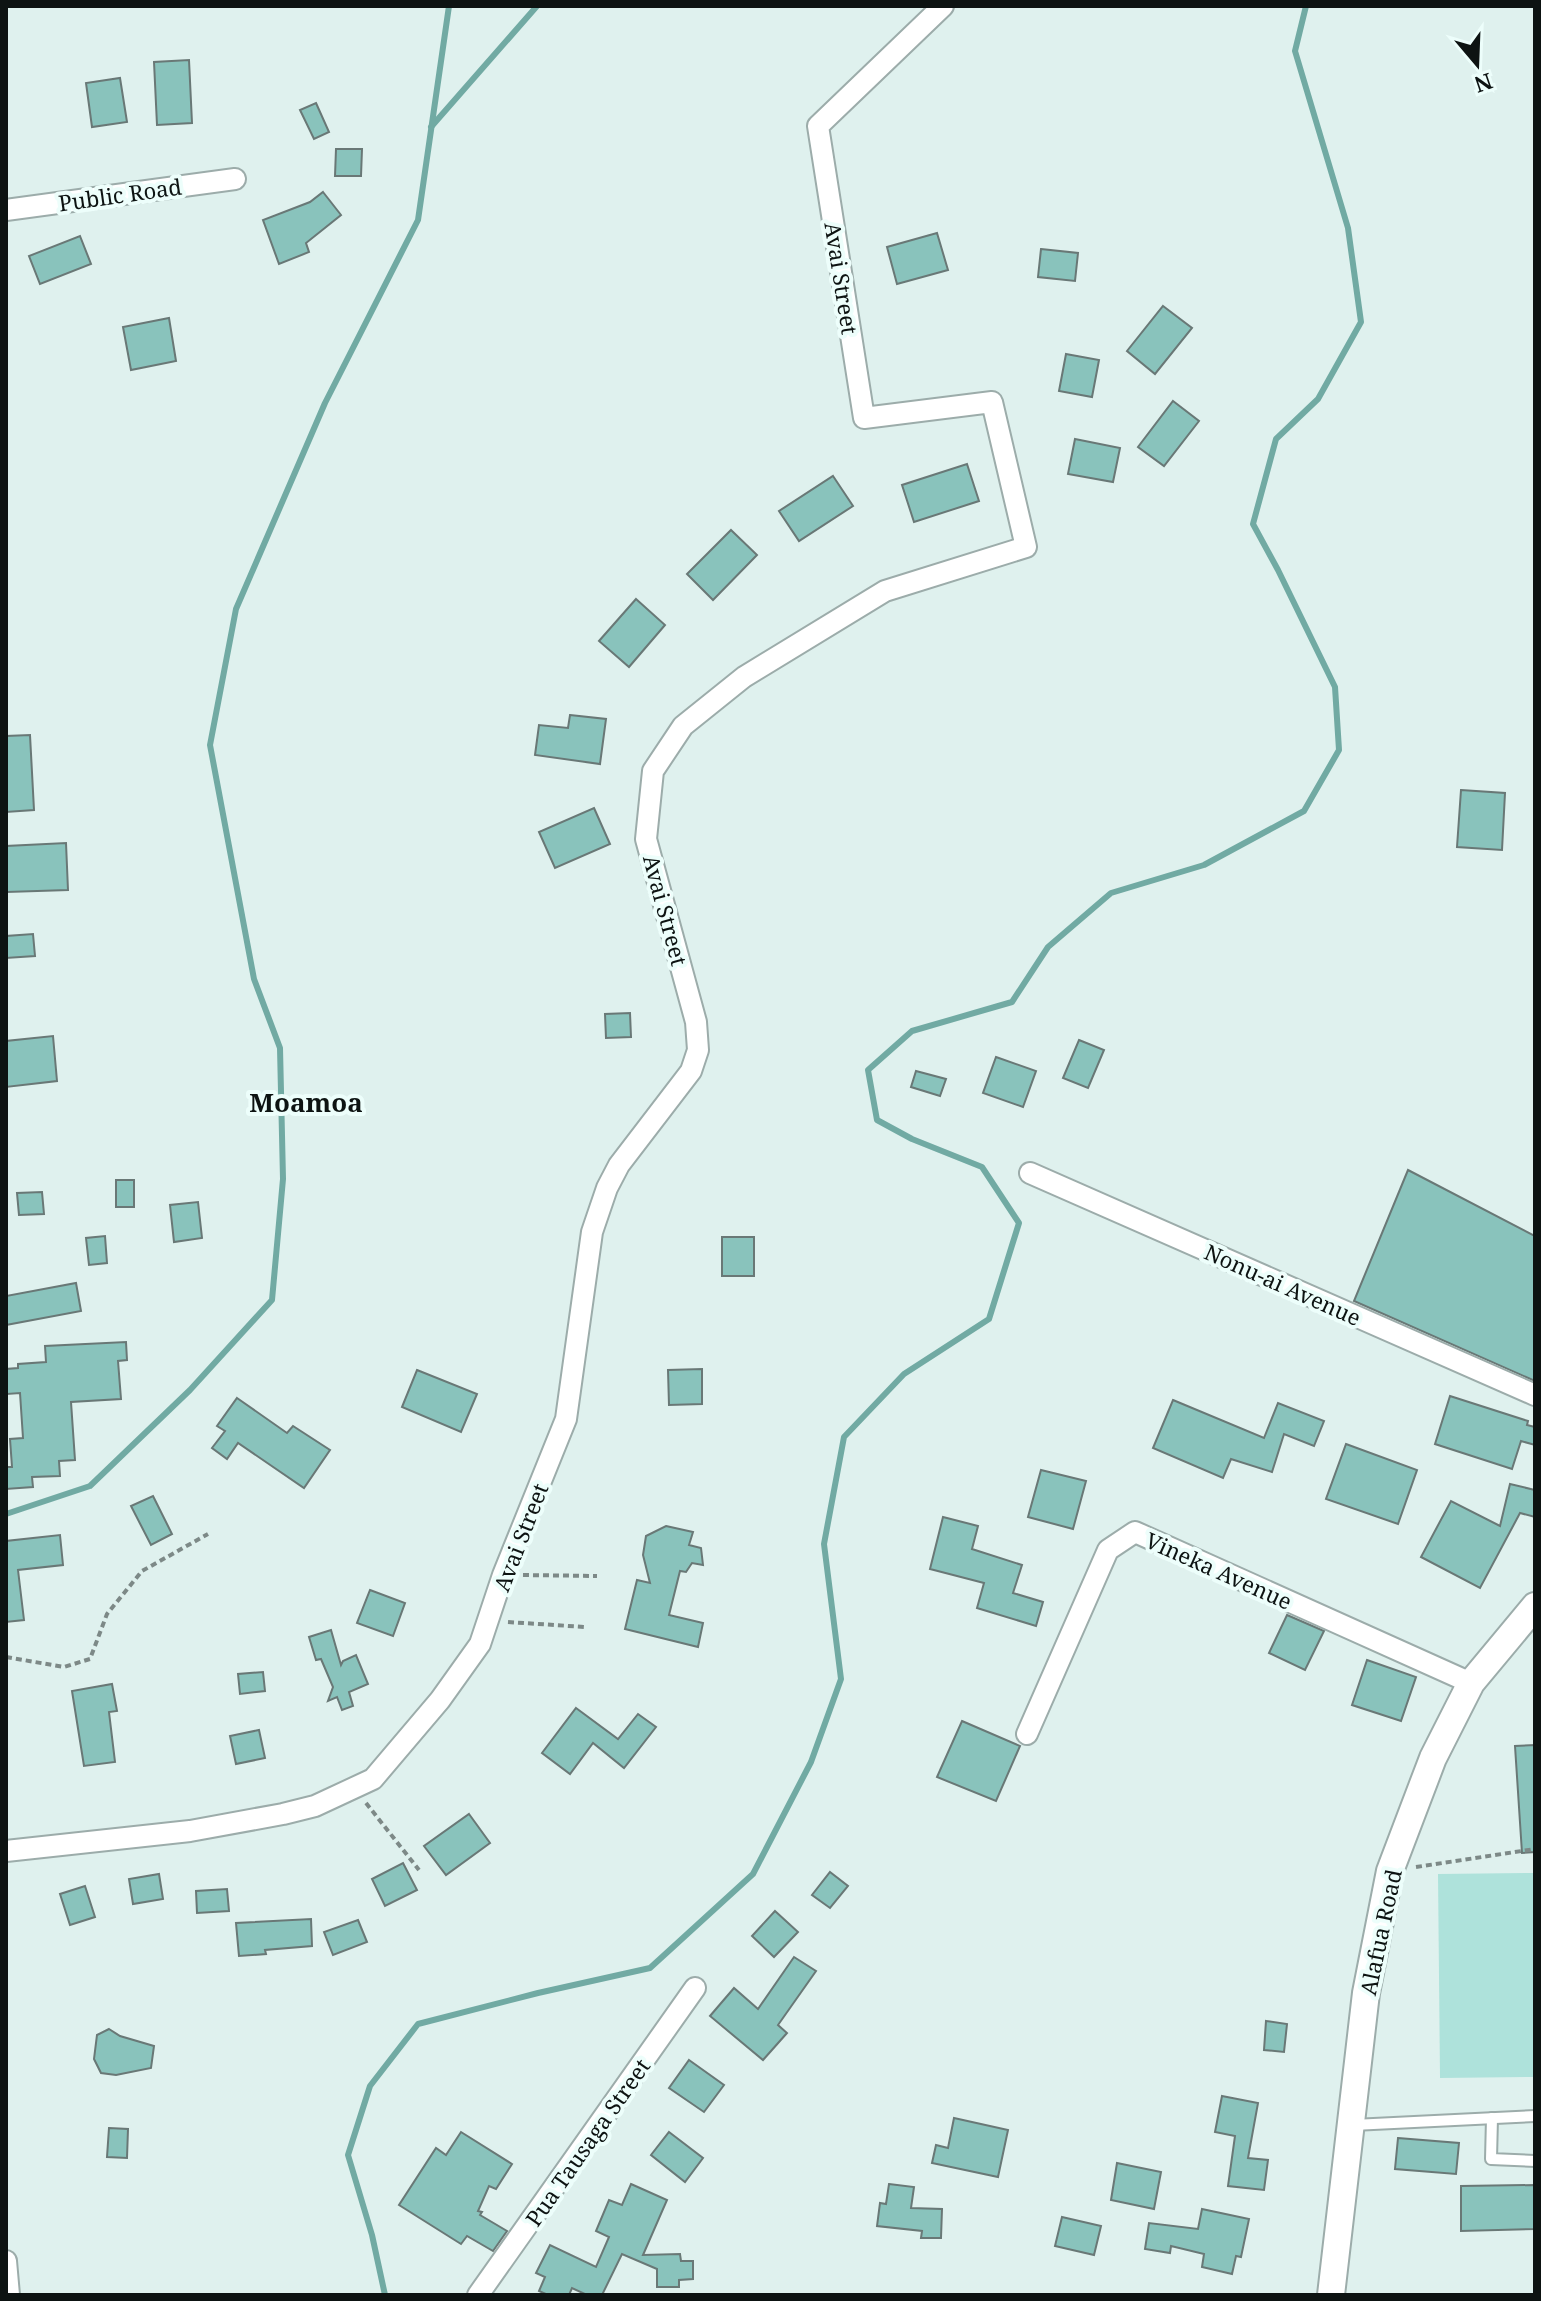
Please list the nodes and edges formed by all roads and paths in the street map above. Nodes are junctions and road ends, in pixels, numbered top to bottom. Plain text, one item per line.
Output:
1 (943, 6) edge
2 (235, 179) dead end
3 (6, 210) edge
4 (1030, 1173) dead end
5 (1535, 1395) edge
6 (208, 1534) dead end
7 (503, 1575) junction
8 (597, 1576) dead end
9 (1535, 1606) edge
10 (489, 1621) junction
11 (585, 1627) dead end
12 (6, 1657) edge
13 (1471, 1683) junction
14 (1027, 1734) dead end
15 (353, 1787) junction
16 (1535, 1849) edge
17 (6, 1851) edge
18 (419, 1870) dead end
19 (1390, 1871) junction
20 (695, 1988) dead end
21 (1535, 2116) edge
22 (1492, 2118) junction
23 (1351, 2125) junction
24 (1535, 2161) edge
25 (6, 2261) edge
26 (9, 2295) edge
27 (478, 2295) edge
28 (1331, 2295) edge

1 - 7 street, Avai Street
2 - 3 street, Public Road
4 - 5 street, Nonu-ai Avenue
6 - 12 path
7 - 8 path
7 - 10 street, Avai Street
9 - 13 street, Alafua Road
10 - 11 path
10 - 15 street, Avai Street
13 - 14 street, Vineka Avenue
13 - 19 street, Alafua Road
15 - 17 street, Avai Street
15 - 18 path
16 - 19 path
19 - 23 street, Alafua Road
20 - 27 street, Pua Tausaga Street
21 - 22 lane
22 - 23 lane
22 - 24 lane
23 - 28 street, Alafua Road
25 - 26 street

